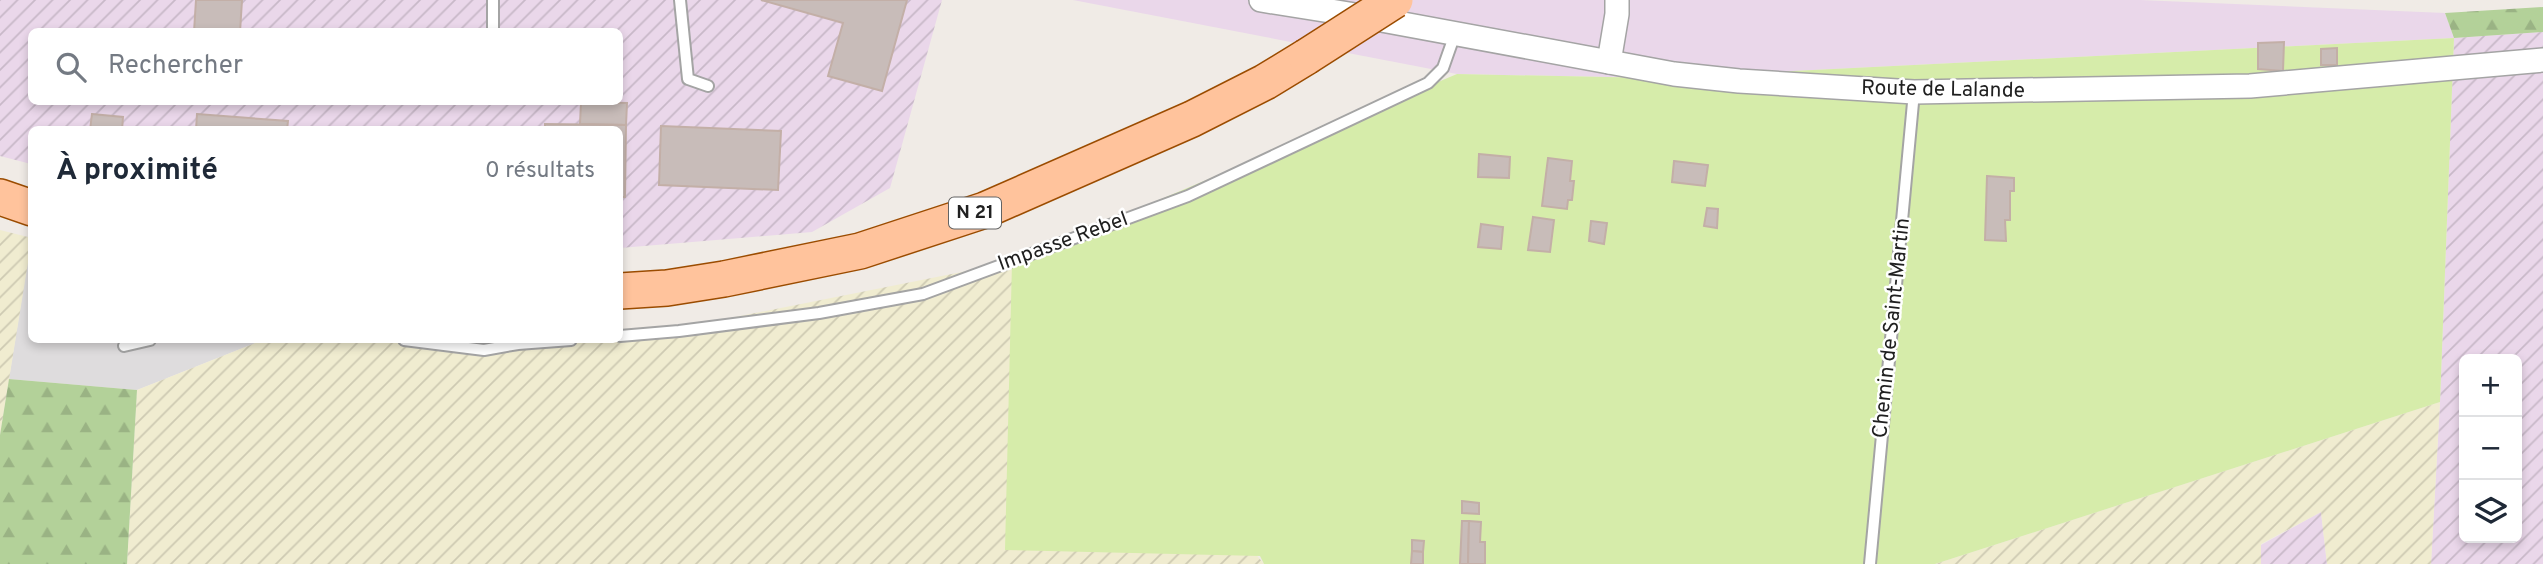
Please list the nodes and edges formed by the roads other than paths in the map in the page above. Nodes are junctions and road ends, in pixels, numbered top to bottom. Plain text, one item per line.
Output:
1 (493, 0) edge
2 (680, 0) edge
3 (1261, 0) edge
4 (1395, 0) edge
5 (1617, 0) edge
6 (493, 28) edge
7 (1455, 33) junction
8 (2543, 60) edge
9 (1609, 62) junction
10 (708, 86) dead end
11 (1914, 92) junction
12 (0, 197) edge
13 (28, 207) edge
14 (623, 291) edge
15 (623, 336) edge
16 (137, 343) edge
17 (426, 343) edge
18 (531, 343) edge
19 (124, 346) dead end
20 (1870, 564) edge

1 - 6 lane
2 - 10 lane
3 - 7 street, Route de Lalande
4 - 14 main road, N 21, bridge
5 - 9 street
7 - 9 street, Route de Lalande
7 - 15 lane, Impasse Rebel
8 - 11 street, Route de Lalande
9 - 11 street, Route de Lalande
11 - 20 lane, Chemin de Saint-Martin
12 - 13 main road
16 - 19 lane
17 - 18 lane

